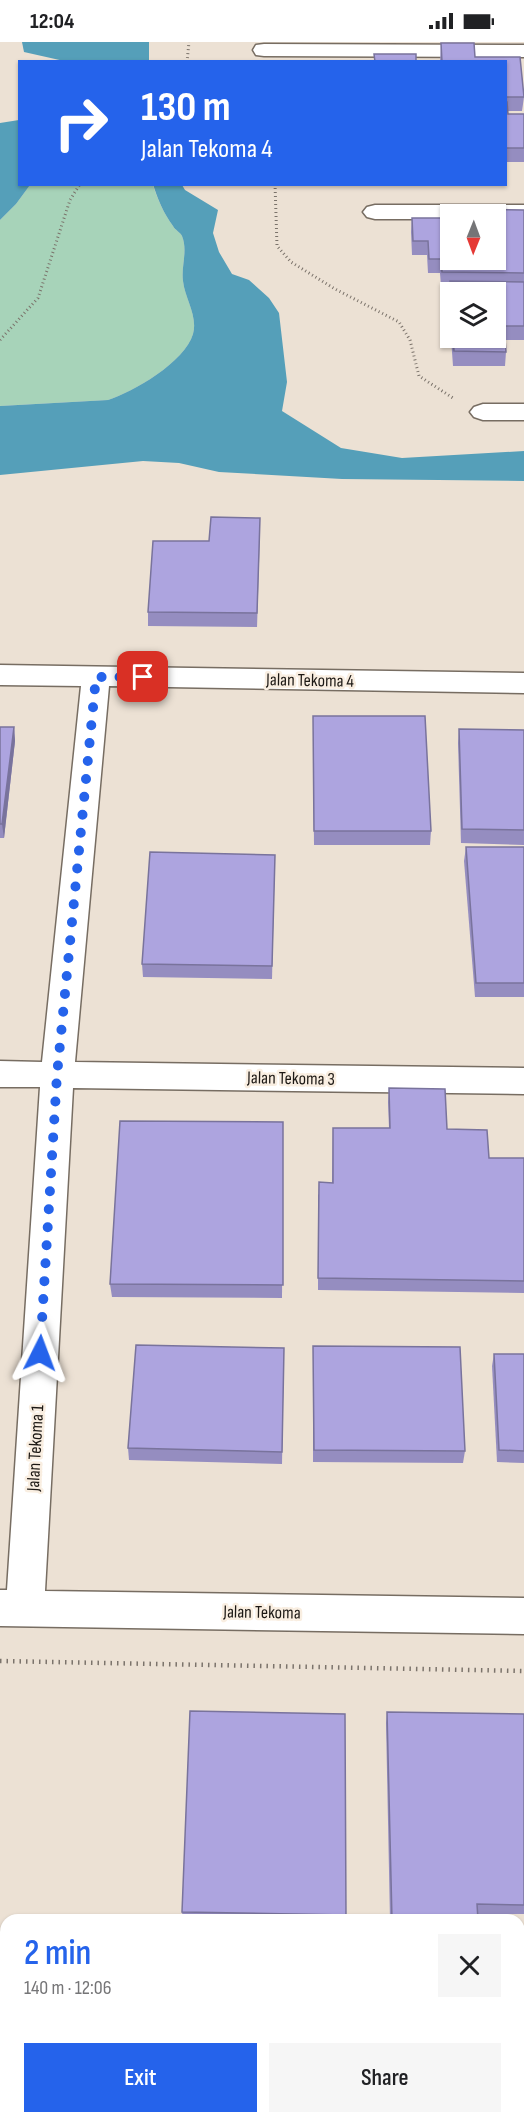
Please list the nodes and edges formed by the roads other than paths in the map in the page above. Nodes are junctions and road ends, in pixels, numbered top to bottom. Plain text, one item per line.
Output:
1 (264, 50) dead end
2 (524, 51) edge
3 (375, 212) dead end
4 (524, 212) edge
5 (483, 412) road end
6 (524, 412) edge
7 (0, 675) edge
8 (96, 677) junction
9 (524, 683) edge
10 (0, 1074) edge
11 (57, 1075) junction
12 (524, 1081) edge
13 (12, 1609) edge
14 (524, 1616) edge

1 - 2 street
3 - 4 street
5 - 6 street
7 - 8 street, Jalan Tekoma 4
8 - 9 street, Jalan Tekoma 4
8 - 11 street, Jalan Tekoma 1
10 - 11 street, Jalan Tekoma 3
11 - 12 street, Jalan Tekoma 3
11 - 13 street, Jalan Tekoma 1
13 - 14 street, Jalan Tekoma

